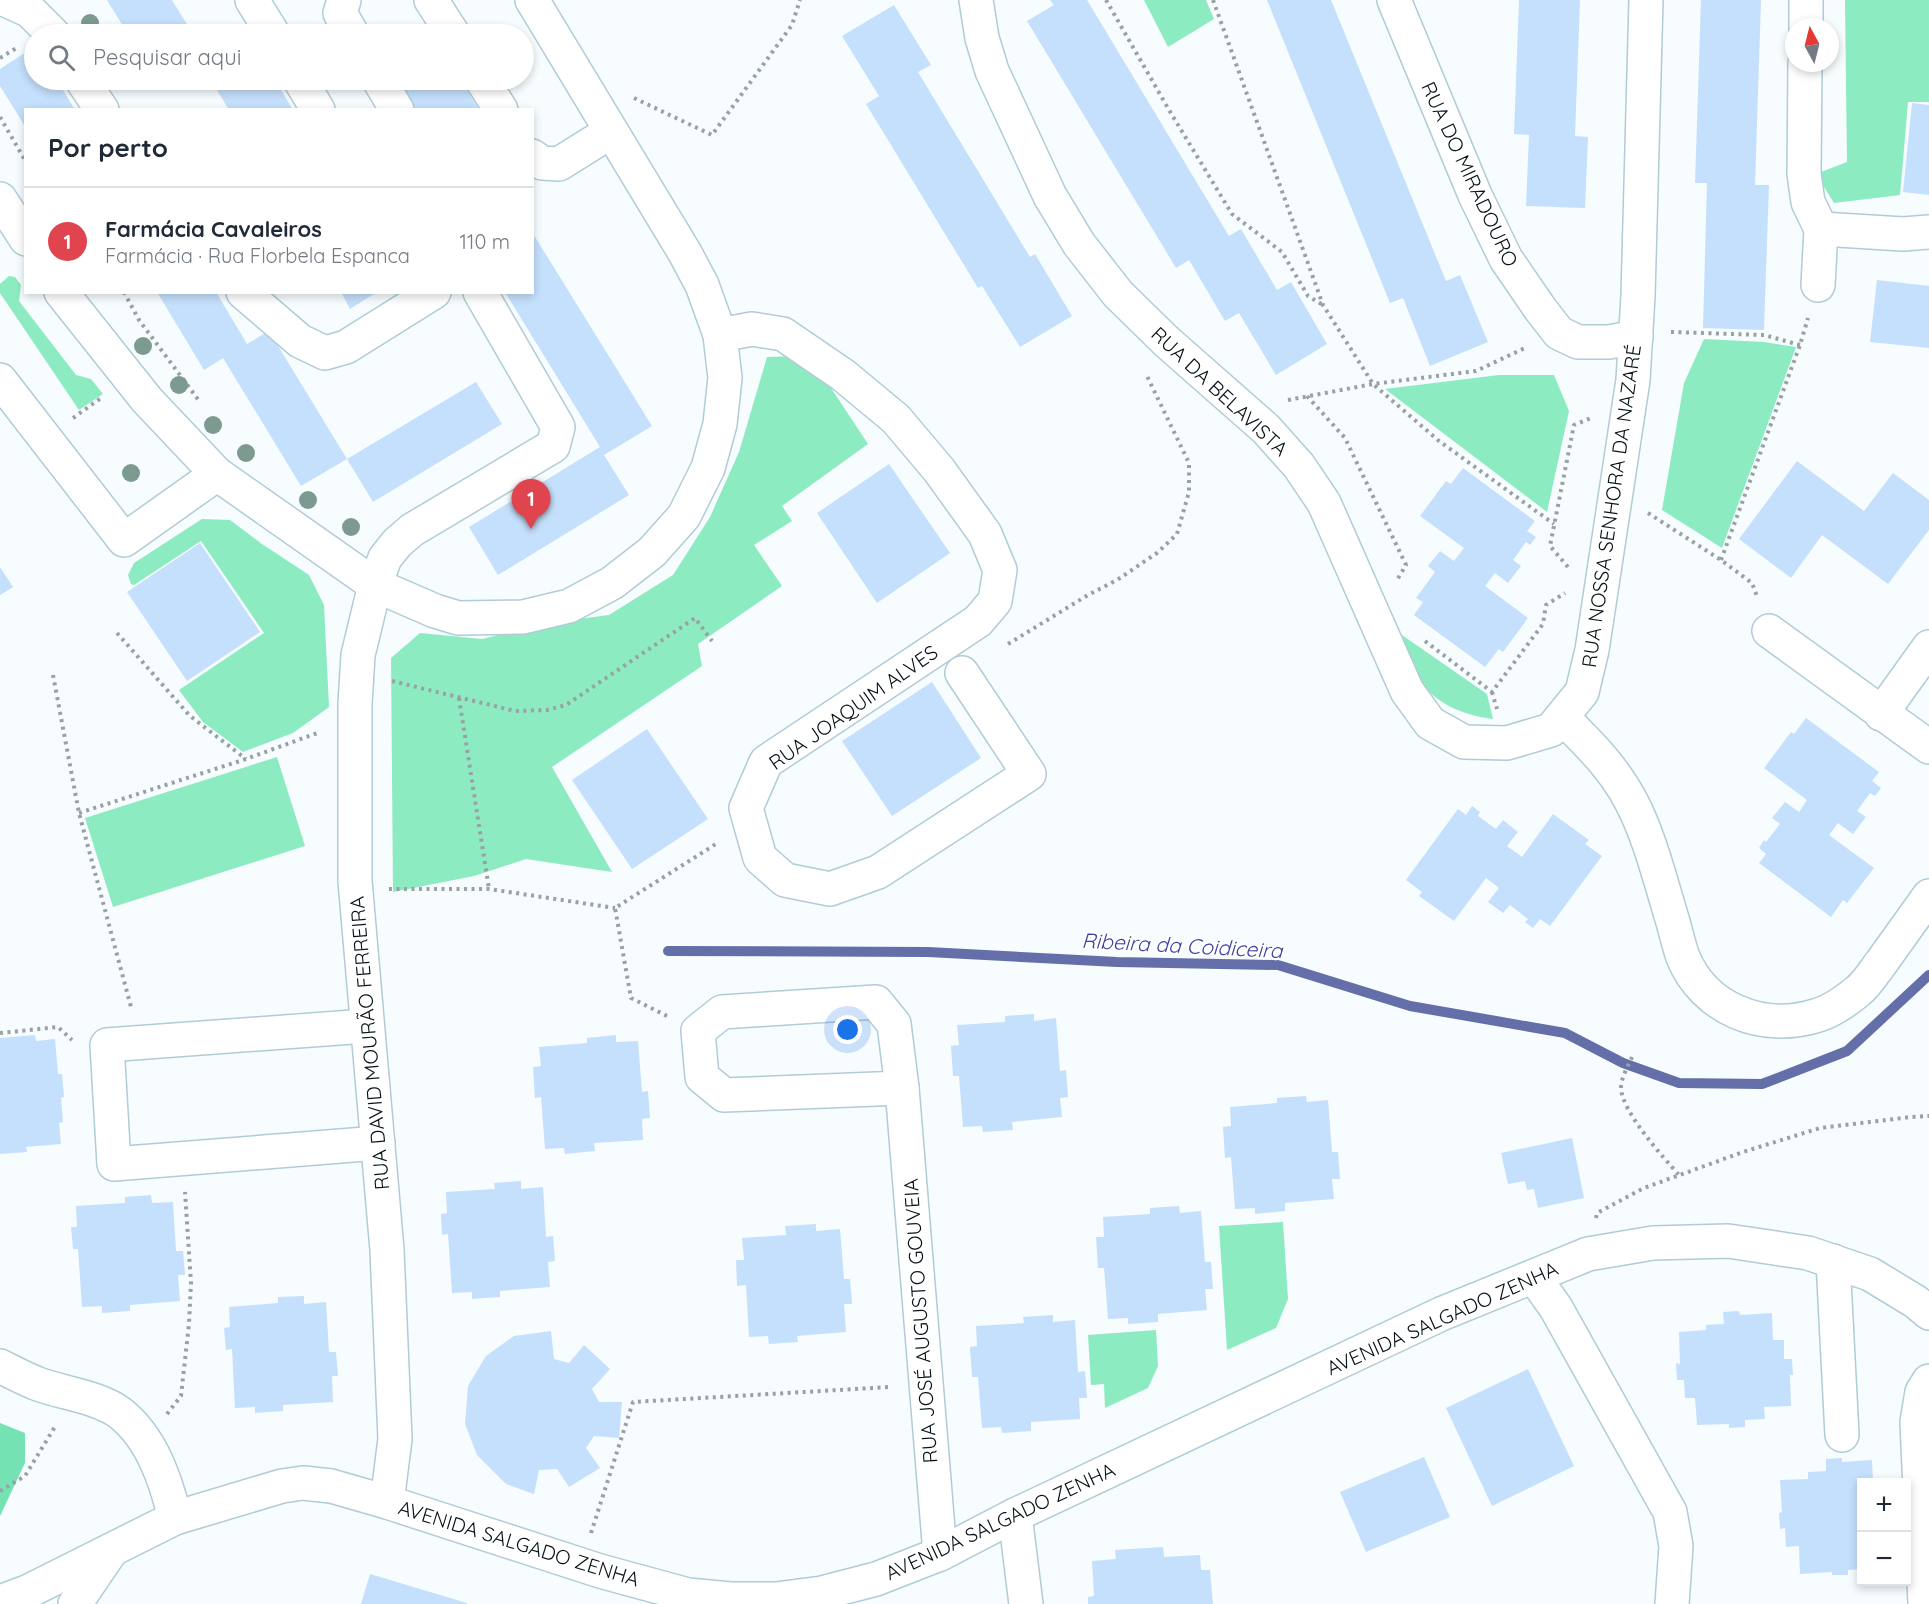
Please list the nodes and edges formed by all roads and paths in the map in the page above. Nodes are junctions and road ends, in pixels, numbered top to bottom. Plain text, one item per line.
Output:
1 (6, 0) edge
2 (252, 0) edge
3 (344, 0) edge
4 (431, 0) edge
5 (532, 0) edge
6 (800, 0) edge
7 (976, 0) edge
8 (1106, 0) edge
9 (1213, 0) edge
10 (1394, 0) edge
11 (1646, 0) edge
12 (1806, 0) edge
13 (1806, 18) edge
14 (43, 24) edge
15 (267, 24) edge
16 (346, 24) edge
17 (447, 24) edge
18 (1805, 72) edge
19 (89, 90) edge
20 (306, 90) edge
21 (385, 90) edge
22 (488, 90) edge
23 (627, 95) dead end
24 (101, 108) edge
25 (317, 108) edge
26 (395, 108) edge
27 (500, 108) edge
28 (0, 117) edge
29 (610, 132) junction
30 (534, 157) edge
31 (24, 159) edge
32 (0, 202) edge
33 (1821, 229) junction
34 (1929, 232) edge
35 (24, 236) edge
36 (1818, 285) dead end
37 (63, 294) edge
38 (245, 294) edge
39 (432, 294) edge
40 (481, 294) edge
41 (1323, 305) junction
42 (1559, 333) junction
43 (1702, 333) dead end
44 (720, 335) junction
45 (1636, 337) junction
46 (1146, 373) dead end
47 (129, 379) junction
48 (0, 380) edge
49 (1373, 384) junction
50 (1307, 396) junction
51 (1629, 406) junction
52 (1243, 408) junction
53 (45, 437) junction
54 (217, 474) junction
55 (1616, 493) junction
56 (1554, 524) junction
57 (1721, 560) junction
58 (1571, 570) dead end
59 (375, 585) junction
60 (1392, 588) dead end
61 (1567, 591) dead end
62 (1769, 631) joint
63 (117, 633) dead end
64 (1418, 636) dead end
65 (712, 641) dead end
66 (1929, 647) edge
67 (962, 673) joint
68 (53, 675) dead end
69 (393, 682) dead end
70 (459, 698) junction
71 (1881, 714) junction
72 (1562, 717) junction
73 (322, 732) dead end
74 (1929, 747) edge
75 (246, 759) junction
76 (78, 813) junction
77 (750, 823) junction
78 (409, 887) dead end
79 (489, 889) junction
80 (1929, 896) edge
81 (615, 908) junction
82 (366, 1026) junction
83 (58, 1027) dead end
84 (698, 1031) junction
85 (0, 1033) edge
86 (141, 1042) junction
87 (1632, 1057) dead end
88 (902, 1088) junction
89 (1929, 1116) edge
90 (378, 1143) junction
91 (182, 1159) junction
92 (1679, 1175) junction
93 (1588, 1254) junction
94 (1833, 1261) junction
95 (1534, 1277) junction
96 (1929, 1313) edge
97 (0, 1366) edge
98 (1929, 1381) edge
99 (925, 1384) junction
100 (80, 1395) junction
101 (1842, 1435) dead end
102 (146, 1443) junction
103 (1924, 1479) edge
104 (0, 1491) edge
105 (387, 1502) junction
106 (1015, 1515) junction
107 (175, 1518) junction
108 (113, 1549) junction
109 (940, 1554) junction
110 (600, 1570) junction
111 (0, 1602) edge
112 (75, 1604) edge
113 (1026, 1604) edge
114 (1672, 1604) edge
115 (1925, 1604) edge

1 - 14 street
2 - 15 street
3 - 16 street
4 - 17 street
5 - 29 street
6 - 23 path
7 - 52 street, RUA DA BELAVISTA
8 - 41 path
9 - 41 path
10 - 42 street, RUA DO MIRADOURO
11 - 45 street, RUA NOSSA SENHORA DA NAZARÉ
12 - 13 street
18 - 33 street
19 - 24 street
20 - 25 street
21 - 26 street
22 - 27 street
28 - 31 path
29 - 30 street
29 - 44 street
32 - 35 street
33 - 34 street
33 - 36 street
37 - 47 street
38 - 39 street
40 - 59 street, RUA DAVID MOURÃO FERREIRA
41 - 49 path
42 - 45 street
42 - 49 path
43 - 57 path
44 - 59 street
44 - 77 street, RUA JOAQUIM ALVES
45 - 51 street, RUA NOSSA SENHORA DA NAZARÉ
46 - 67 path
47 - 53 path
47 - 54 street
48 - 53 street
49 - 50 path
49 - 56 path
50 - 52 path
50 - 60 path
51 - 55 street, RUA NOSSA SENHORA DA NAZARÉ
51 - 56 path
52 - 72 street, RUA DA BELAVISTA
53 - 54 street
54 - 59 street
55 - 57 path
55 - 72 street, RUA NOSSA SENHORA DA NAZARÉ
56 - 58 path
57 - 62 path
59 - 82 street, RUA DAVID MOURÃO FERREIRA
61 - 64 path
62 - 71 street
63 - 75 path
65 - 70 path
66 - 71 street
67 - 77 street, RUA JOAQUIM ALVES
68 - 76 path
69 - 70 path
70 - 79 path
71 - 74 street
72 - 80 street
73 - 75 path
75 - 76 path
76 - 86 path
77 - 81 path
78 - 79 path
79 - 81 path
81 - 84 path
82 - 86 street
82 - 90 street, RUA DAVID MOURÃO FERREIRA
83 - 85 path
84 - 88 street
84 - 88 street, RUA JOSÉ AUGUSTO GOUVEIA
86 - 91 street
87 - 92 path
88 - 99 street, RUA JOSÉ AUGUSTO GOUVEIA
89 - 92 path
90 - 91 street
90 - 105 street, RUA DAVID MOURÃO FERREIRA
91 - 102 path
92 - 93 path
93 - 94 street, AVENIDA SALGADO ZENHA
93 - 95 street, AVENIDA SALGADO ZENHA
94 - 96 street, AVENIDA SALGADO ZENHA
94 - 101 street
95 - 106 street, AVENIDA SALGADO ZENHA
95 - 114 street
97 - 100 street
98 - 103 street
99 - 109 street, RUA JOSÉ AUGUSTO GOUVEIA
99 - 110 path
100 - 102 street
100 - 104 path
102 - 107 street
103 - 115 street
105 - 107 street, AVENIDA SALGADO ZENHA
105 - 110 street, AVENIDA SALGADO ZENHA
106 - 109 street, AVENIDA SALGADO ZENHA
106 - 113 street
107 - 108 street, AVENIDA SALGADO ZENHA
108 - 111 street, AVENIDA SALGADO ZENHA
108 - 112 street
109 - 110 street, AVENIDA SALGADO ZENHA

